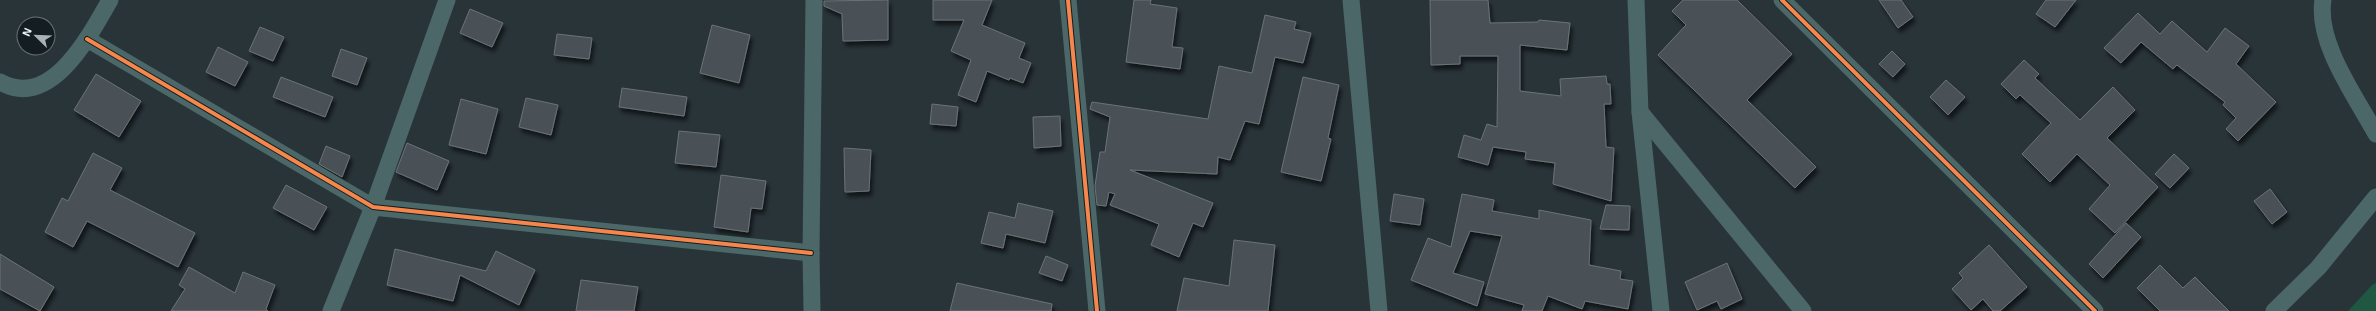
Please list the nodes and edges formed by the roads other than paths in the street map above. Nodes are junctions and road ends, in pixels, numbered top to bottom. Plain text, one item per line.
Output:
1 (110, 0) edge
2 (447, 0) edge
3 (814, 0) edge
4 (1068, 0) edge
5 (1351, 0) edge
6 (1636, 0) edge
7 (1782, 0) edge
8 (2323, 0) edge
9 (87, 39) junction
10 (0, 82) edge
11 (1640, 112) junction
12 (2376, 134) edge
13 (2376, 197) edge
14 (373, 207) junction
15 (811, 253) junction
16 (331, 311) edge
17 (812, 311) edge
18 (1097, 311) edge
19 (1379, 311) edge
20 (1661, 311) edge
21 (1803, 311) edge
22 (2095, 311) edge
23 (2274, 311) edge

1 - 9 street
2 - 14 street
3 - 15 street
4 - 18 street
5 - 19 street
6 - 11 street
7 - 22 street
8 - 12 street
9 - 10 street
9 - 14 street
11 - 20 street
11 - 21 street
13 - 23 street
14 - 15 street
14 - 16 street
15 - 17 street

